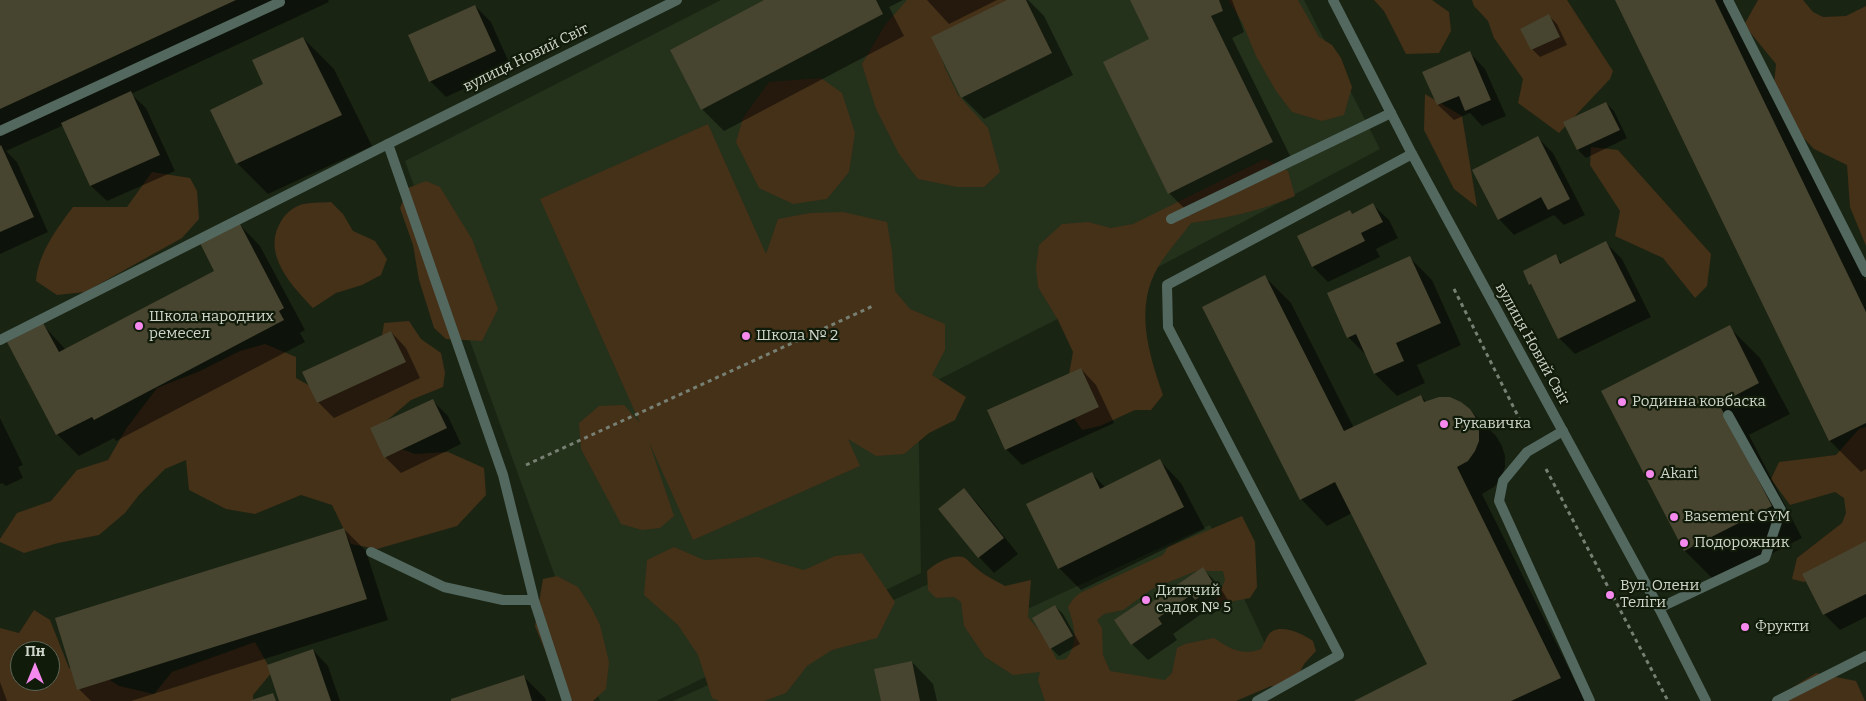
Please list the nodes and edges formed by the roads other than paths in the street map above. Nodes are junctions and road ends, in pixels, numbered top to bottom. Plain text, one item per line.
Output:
1 (677, 0) edge
2 (1334, 0) edge
3 (1728, 0) edge
4 (280, 2) dead end
5 (1391, 113) junction
6 (0, 131) edge
7 (388, 144) junction
8 (1412, 154) junction
9 (1171, 219) dead end
10 (1866, 272) edge
11 (0, 340) edge
12 (1728, 415) dead end
13 (1563, 431) junction
14 (370, 552) dead end
15 (534, 600) junction
16 (1659, 608) junction
17 (1866, 656) edge
18 (567, 701) edge
19 (1257, 701) edge
20 (1590, 701) edge
21 (1706, 701) edge
22 (1777, 701) edge

1 - 7 street, вулиця Новий Світ
2 - 5 street, вулиця Новий Світ
3 - 10 street
4 - 6 street
5 - 8 street, вулиця Новий Світ
5 - 9 street
7 - 11 street, вулиця Новий Світ
7 - 15 street
8 - 13 street, вулиця Новий Світ
8 - 19 street
12 - 16 street
13 - 16 street, вулиця Новий Світ
13 - 20 street
14 - 15 street
15 - 18 street
16 - 21 street, вулиця Новий Світ
17 - 22 street

